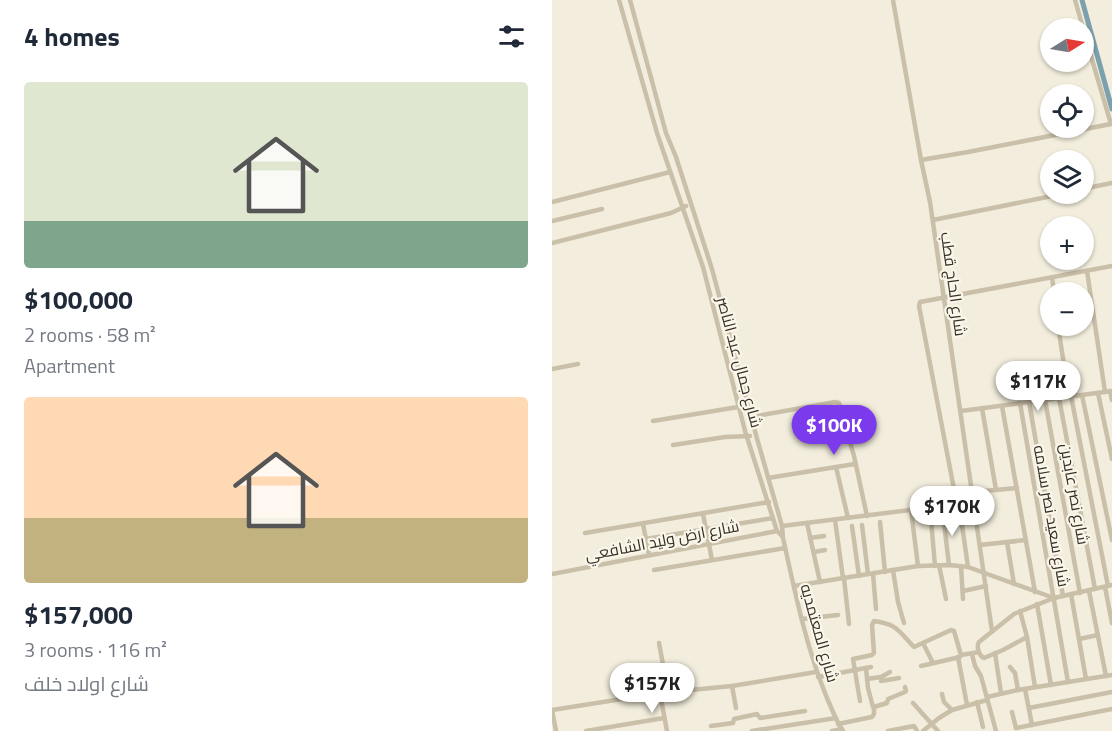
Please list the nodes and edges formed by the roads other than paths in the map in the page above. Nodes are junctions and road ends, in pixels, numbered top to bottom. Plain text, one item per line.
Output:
1 (619, 0) edge
2 (630, 0) edge
3 (893, 0) edge
4 (1075, 0) edge
5 (1080, 18) edge
6 (1094, 65) edge
7 (1112, 125) edge
8 (921, 160) junction
9 (670, 172) junction
10 (1112, 183) edge
11 (1094, 187) edge
12 (1040, 198) edge
13 (552, 202) edge
14 (691, 204) junction
15 (683, 208) junction
16 (602, 209) dead end
17 (933, 220) junction
18 (552, 221) edge
19 (552, 243) edge
20 (1112, 266) edge
21 (1087, 271) junction
22 (1052, 277) junction
23 (1053, 282) edge
24 (944, 297) junction
25 (1060, 336) edge
26 (578, 364) dead end
27 (552, 369) edge
28 (1109, 391) edge
29 (1098, 393) junction
30 (1082, 395) junction
31 (1070, 397) junction
32 (1059, 398) junction
33 (1045, 400) junction
34 (1112, 400) edge
35 (1029, 402) junction
36 (1020, 403) junction
37 (1002, 406) junction
38 (738, 407) junction
39 (982, 408) junction
40 (961, 411) junction
41 (751, 417) junction
42 (654, 421) dead end
43 (756, 435) junction
44 (747, 436) junction
45 (673, 445) dead end
46 (1112, 459) edge
47 (855, 464) junction
48 (836, 467) junction
49 (768, 478) junction
50 (1017, 488) junction
51 (996, 490) junction
52 (973, 492) junction
53 (769, 502) junction
54 (974, 502) junction
55 (958, 504) junction
56 (942, 507) junction
57 (930, 508) junction
58 (911, 510) junction
59 (703, 514) junction
60 (867, 516) junction
61 (773, 518) junction
62 (848, 518) junction
63 (835, 520) junction
64 (879, 522) dead end
65 (807, 523) junction
66 (643, 524) junction
67 (862, 525) dead end
68 (782, 526) junction
69 (852, 526) dead end
70 (706, 529) junction
71 (777, 531) junction
72 (585, 533) dead end
73 (824, 536) dead end
74 (646, 538) junction
75 (783, 538) junction
76 (810, 538) junction
77 (1026, 540) junction
78 (1112, 540) edge
79 (1007, 542) junction
80 (709, 544) junction
81 (980, 545) junction
82 (785, 548) junction
83 (825, 550) dead end
84 (814, 552) junction
85 (649, 555) junction
86 (712, 560) junction
87 (949, 565) junction
88 (918, 566) junction
89 (937, 566) junction
90 (961, 566) junction
91 (968, 567) junction
92 (654, 570) dead end
93 (893, 570) junction
94 (885, 572) junction
95 (984, 573) junction
96 (552, 574) edge
97 (871, 574) junction
98 (859, 576) junction
99 (844, 578) junction
100 (820, 582) junction
101 (1014, 584) junction
102 (794, 586) junction
103 (986, 586) junction
104 (1108, 586) edge
105 (1092, 590) junction
106 (963, 591) junction
107 (1035, 592) junction
108 (1080, 593) junction
109 (1071, 594) junction
110 (1063, 596) junction
111 (1054, 598) junction
112 (946, 599) dead end
113 (963, 599) dead end
114 (1037, 604) junction
115 (876, 609) dead end
116 (1020, 611) junction
117 (838, 615) dead end
118 (802, 620) junction
119 (1112, 622) edge
120 (904, 623) dead end
121 (849, 624) dead end
122 (992, 631) junction
123 (1098, 635) junction
124 (1026, 637) junction
125 (1079, 639) junction
126 (659, 643) dead end
127 (923, 643) junction
128 (979, 652) junction
129 (995, 653) junction
130 (972, 654) junction
131 (960, 656) junction
132 (933, 663) junction
133 (921, 666) dead end
134 (1010, 667) dead end
135 (855, 669) junction
136 (890, 672) dead end
137 (817, 675) junction
138 (1109, 675) edge
139 (899, 678) dead end
140 (881, 679) junction
141 (1086, 679) junction
142 (867, 680) junction
143 (1068, 682) junction
144 (1051, 685) junction
145 (732, 686) junction
146 (905, 687) dead end
147 (1035, 687) junction
148 (882, 688) dead end
149 (1026, 689) junction
150 (1018, 690) junction
151 (669, 692) junction
152 (1112, 692) edge
153 (660, 693) junction
154 (1001, 693) junction
155 (942, 694) dead end
156 (987, 699) junction
157 (860, 701) dead end
158 (977, 702) junction
159 (913, 703) dead end
160 (967, 705) junction
161 (873, 707) junction
162 (736, 708) dead end
163 (1029, 708) junction
164 (1112, 709) edge
165 (552, 710) edge
166 (952, 710) junction
167 (805, 711) dead end
168 (1012, 712) dead end
169 (664, 718) junction
170 (837, 721) junction
171 (932, 724) junction
172 (1032, 725) junction
173 (711, 726) dead end
174 (983, 727) dead end
175 (719, 728) edge
176 (1016, 729) edge
177 (763, 730) edge
178 (842, 730) edge
179 (899, 730) edge
180 (556, 731) edge
181 (586, 731) edge
182 (667, 731) edge
183 (752, 731) edge
184 (832, 731) edge
185 (888, 731) edge
186 (917, 731) edge
187 (923, 731) edge
188 (938, 731) edge
189 (996, 731) edge

1 - 9 street, شارع جمال عبد الناصر
2 - 14 street, شارع جمال عبد الناصر
3 - 8 street, شارع الحاج قطب
4 - 5 street
6 - 7 street
7 - 8 street
8 - 17 street, شارع الحاج قطب
9 - 13 street
9 - 15 street, شارع جمال عبد الناصر
10 - 11 street
12 - 17 street
14 - 15 street
14 - 41 street, شارع جمال عبد الناصر
15 - 19 street
15 - 38 street, شارع جمال عبد الناصر
16 - 18 street
17 - 24 street, شارع الحاج قطب
20 - 21 street
21 - 22 street
21 - 28 street
22 - 23 street
22 - 24 street
24 - 40 street, شارع الحاج قطب
24 - 55 street
25 - 31 street
26 - 27 street
28 - 29 street
28 - 34 street
29 - 30 street
29 - 46 street
30 - 31 street
30 - 78 street
31 - 32 street
31 - 104 street
32 - 33 street
32 - 105 street
33 - 35 street
33 - 108 street, شارع نصر عابدين
35 - 36 street
35 - 110 street
36 - 37 street
36 - 111 street, شارع سعيد نصر سلامه
37 - 39 street
37 - 50 street
38 - 42 street
38 - 44 street, شارع جمال عبد الناصر
39 - 40 street
39 - 51 street
40 - 52 street, شارع الحاج قطب
41 - 43 street, شارع جمال عبد الناصر
41 - 47 street
43 - 44 street
43 - 49 street, شارع جمال عبد الناصر
44 - 45 street
44 - 53 street, شارع جمال عبد الناصر
47 - 48 street
47 - 60 street
48 - 49 street
48 - 62 street
49 - 68 street, شارع جمال عبد الناصر
50 - 51 street
50 - 77 street
51 - 52 street
52 - 54 street, شارع الحاج قطب
53 - 59 street
53 - 61 street, شارع جمال عبد الناصر
54 - 55 street
54 - 81 street, شارع الحاج قطب
55 - 56 street
55 - 91 street
56 - 57 street
56 - 87 street
57 - 58 street
57 - 89 street
58 - 60 street
58 - 88 street
59 - 66 street
59 - 70 street
60 - 62 street
61 - 70 street
61 - 71 street, شارع جمال عبد الناصر
62 - 63 street
63 - 65 street
63 - 99 street
64 - 94 street
65 - 68 street
65 - 76 street
66 - 72 street
66 - 74 street
67 - 97 street
68 - 75 street, شارع جمال عبد الناصر
69 - 98 street
70 - 74 street
70 - 80 street
71 - 75 street, شارع جمال عبد الناصر
71 - 80 street, شارع ارض وليد الشافعي
73 - 76 street
74 - 85 street
75 - 82 street, شارع المعتمديه
76 - 84 street
77 - 79 street
77 - 107 street
79 - 81 street
79 - 101 street
80 - 85 street, شارع ارض وليد الشافعي
80 - 86 street
81 - 95 street, شارع الحاج قطب
82 - 86 street
82 - 102 street, شارع المعتمديه
83 - 84 street
84 - 100 street
85 - 96 street, شارع ارض وليد الشافعي
86 - 92 street
87 - 89 street
87 - 90 street
88 - 89 street
88 - 93 street
89 - 112 street
90 - 91 street
90 - 106 street
91 - 95 street
93 - 94 street
93 - 120 street
94 - 97 street
95 - 101 street
95 - 103 street, شارع الحاج قطب
97 - 98 street
97 - 115 street
98 - 99 street
99 - 100 street
99 - 121 street
100 - 102 street
101 - 107 street
102 - 118 street, شارع المعتمديه
103 - 106 street
103 - 122 street, شارع الحاج قطب
104 - 105 street
104 - 119 street
105 - 108 street
105 - 123 street
106 - 113 street
107 - 111 street
108 - 109 street
109 - 110 street
109 - 125 street
110 - 111 street
111 - 114 street
111 - 143 street, شارع سعيد نصر سلامه
114 - 116 street
114 - 144 street
116 - 122 street
116 - 124 street
117 - 118 street
118 - 137 street, شارع المعتمديه
122 - 128 street
123 - 125 street
123 - 138 street
124 - 129 street
124 - 147 street
125 - 141 street
126 - 151 street
127 - 131 street
127 - 132 street
127 - 135 street
128 - 129 street
128 - 130 street
129 - 154 street
130 - 131 street
130 - 156 street
131 - 132 street
131 - 160 street
132 - 133 street
134 - 150 street
135 - 137 street
135 - 142 street
135 - 157 street
136 - 140 street
137 - 145 street
137 - 170 street, شارع المعتمديه
138 - 141 street
139 - 140 street
140 - 142 street
140 - 148 street
141 - 143 street
142 - 161 street
143 - 144 street
144 - 147 street
145 - 151 street
145 - 162 street
146 - 161 street
147 - 149 street
149 - 150 street
149 - 163 street
150 - 154 street
151 - 153 street
152 - 163 street
153 - 165 street
153 - 169 street
154 - 156 street
155 - 166 street
156 - 158 street
156 - 189 street
158 - 160 street
158 - 174 street
159 - 171 street
160 - 166 street
161 - 170 street
163 - 172 street
164 - 172 street
165 - 180 street
166 - 171 street
167 - 175 street
168 - 176 street
169 - 181 street
169 - 182 street
170 - 177 street
170 - 178 street, شارع المعتمديه
171 - 187 street
171 - 188 street
172 - 176 street
173 - 175 street
177 - 183 street
178 - 184 street
179 - 185 street
179 - 186 street

